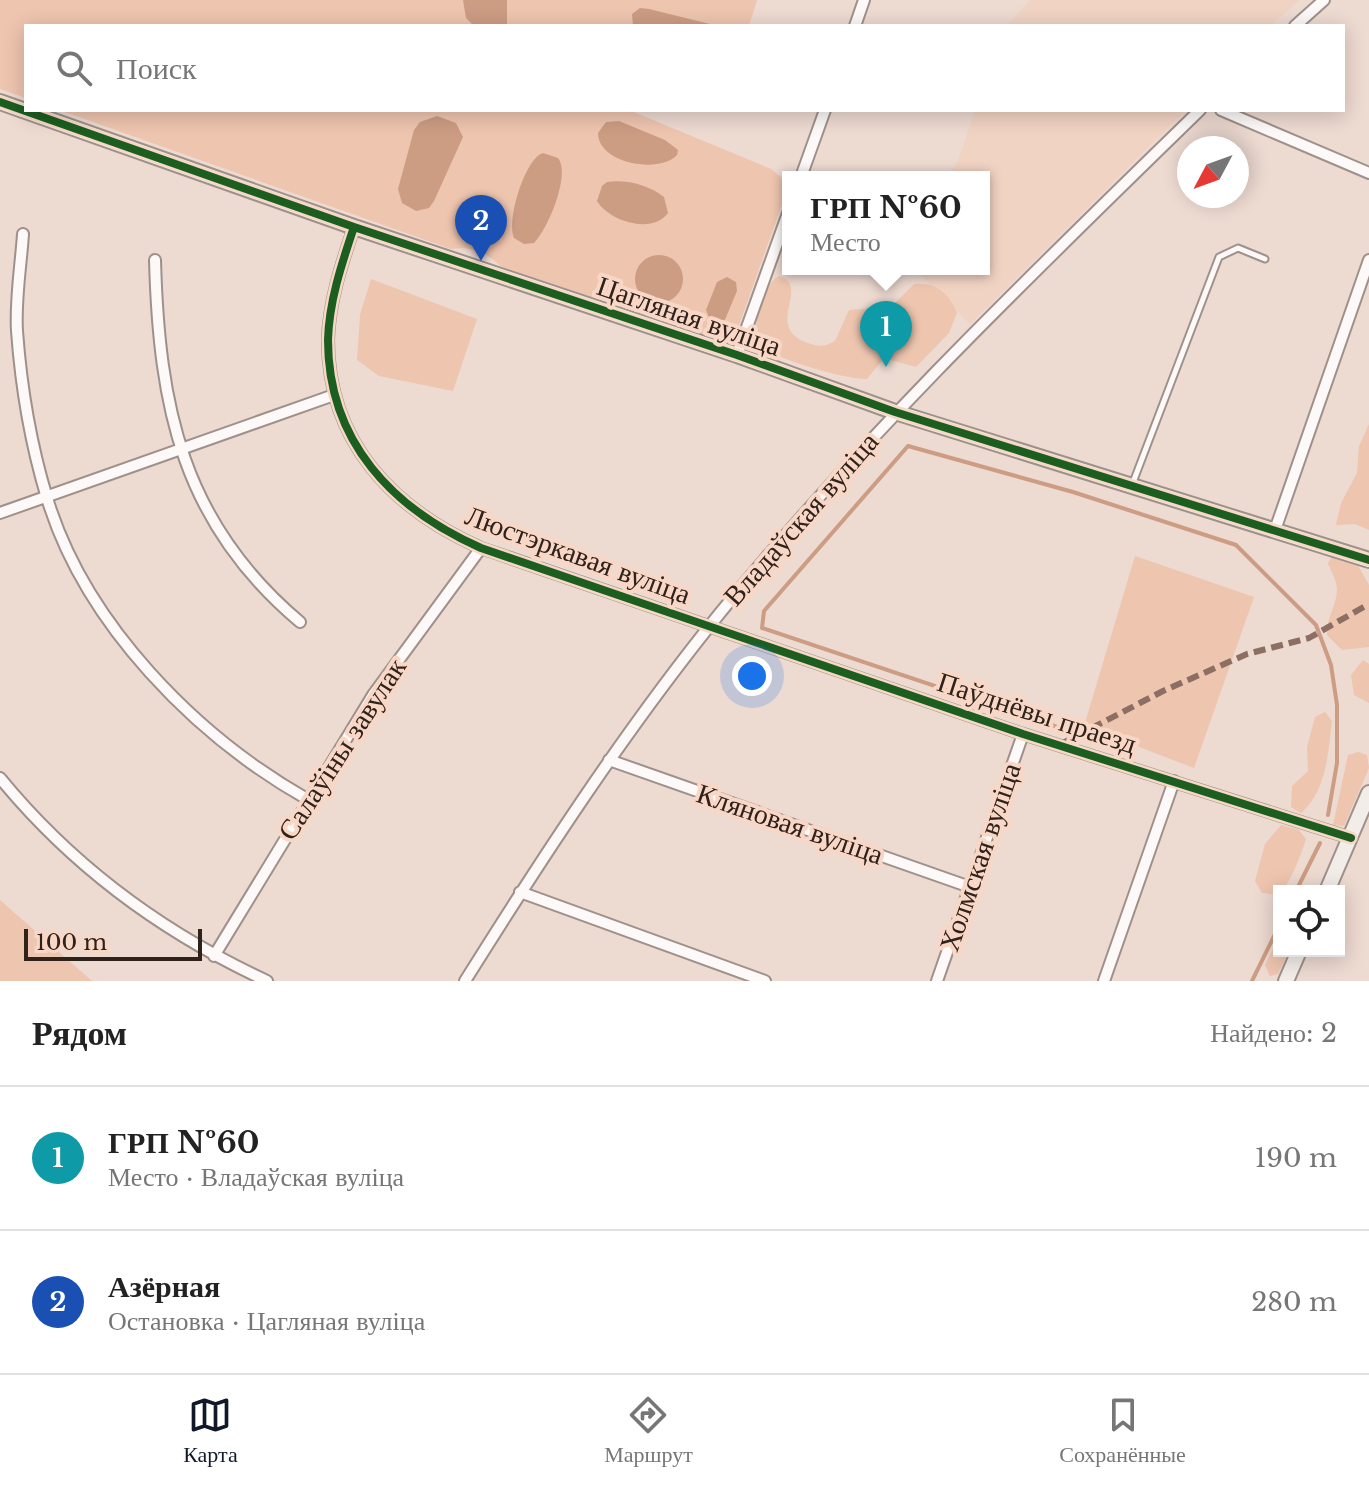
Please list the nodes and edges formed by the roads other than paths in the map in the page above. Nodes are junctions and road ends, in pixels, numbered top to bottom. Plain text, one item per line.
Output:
1 (864, 0) edge
2 (1324, 0) edge
3 (856, 24) edge
4 (1297, 24) edge
5 (0, 102) edge
6 (24, 110) edge
7 (28, 112) edge
8 (824, 112) edge
9 (1198, 112) edge
10 (1226, 112) edge
11 (803, 171) edge
12 (1369, 173) edge
13 (354, 227) junction
14 (782, 230) edge
15 (23, 234) dead end
16 (1265, 259) dead end
17 (155, 260) dead end
18 (1369, 260) edge
19 (737, 355) junction
20 (334, 395) junction
21 (895, 412) junction
22 (181, 449) junction
23 (1132, 486) junction
24 (47, 498) junction
25 (0, 513) edge
26 (1275, 530) junction
27 (481, 548) junction
28 (1369, 560) edge
29 (300, 622) dead end
30 (710, 627) junction
31 (1023, 734) junction
32 (609, 760) junction
33 (0, 778) edge
34 (1174, 781) junction
35 (1369, 794) edge
36 (307, 799) junction
37 (1351, 838) junction
38 (1330, 885) edge
39 (970, 887) junction
40 (520, 892) junction
41 (214, 956) junction
42 (1296, 957) edge
43 (267, 981) edge
44 (465, 981) edge
45 (765, 981) edge
46 (937, 981) edge
47 (1104, 981) edge
48 (1286, 981) edge

1 - 3 street
2 - 4 street
5 - 6 street, Цагляная вуліца
7 - 13 street, Цагляная вуліца
8 - 11 street
9 - 21 street, Владаўская вуліца
10 - 12 street
13 - 19 street, Цагляная вуліца
13 - 20 street, Люстэркавая вуліца
14 - 19 street
15 - 24 street
16 - 23 lane
17 - 22 street
18 - 26 street
19 - 21 street, Цагляная вуліца
20 - 22 street
20 - 27 street, Люстэркавая вуліца
21 - 23 street, Цагляная вуліца
21 - 30 street, Владаўская вуліца
22 - 24 street
22 - 29 street
23 - 26 street, Цагляная вуліца
24 - 25 street
24 - 36 street
26 - 28 street, Цагляная вуліца
27 - 30 street, Люстэркавая вуліца
27 - 36 street, Салаўіны завулак
30 - 31 street, Паўднёвы праезд
30 - 32 street, Владаўская вуліца
31 - 34 street, Паўднёвы праезд
31 - 39 street, Холмская вуліца
32 - 39 street, Кляновая вуліца
32 - 40 street, Владаўская вуліца
33 - 41 street
34 - 37 street, Паўднёвы праезд
34 - 47 street
35 - 37 street
36 - 41 street, Салаўіны завулак
37 - 38 street
39 - 46 street, Холмская вуліца
40 - 44 street, Владаўская вуліца
40 - 45 street
41 - 43 street
42 - 48 street

